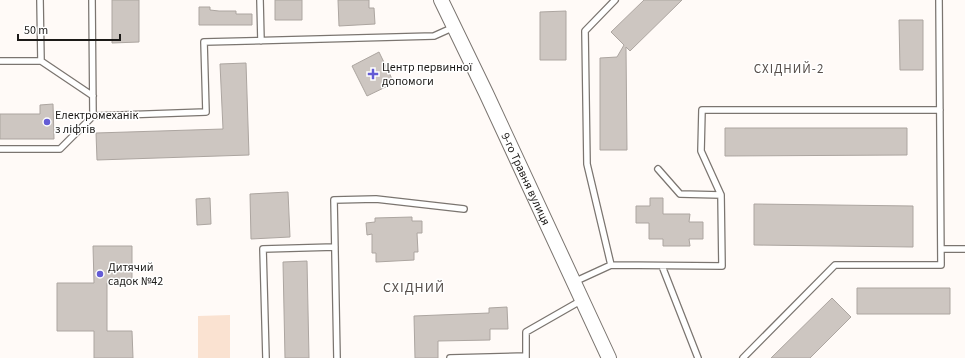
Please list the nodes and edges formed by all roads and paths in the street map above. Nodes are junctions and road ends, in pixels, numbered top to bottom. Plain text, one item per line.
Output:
1 (40, 0) edge
2 (92, 0) edge
3 (260, 0) edge
4 (441, 0) edge
5 (616, 0) edge
6 (939, 0) edge
7 (454, 27) junction
8 (261, 41) junction
9 (0, 61) edge
10 (41, 61) junction
11 (93, 96) junction
12 (940, 110) junction
13 (93, 116) junction
14 (0, 149) edge
15 (658, 169) dead end
16 (722, 195) junction
17 (464, 209) dead end
18 (335, 247) junction
19 (941, 249) junction
20 (965, 249) edge
21 (611, 265) junction
22 (662, 266) junction
23 (574, 282) junction
24 (582, 300) junction
25 (526, 357) edge
26 (266, 358) edge
27 (337, 358) edge
28 (450, 358) edge
29 (609, 358) edge
30 (698, 358) edge
31 (743, 358) edge

1 - 10 lane
2 - 11 lane
3 - 8 lane
4 - 7 street, 9-го Травня вулиця
5 - 21 lane
6 - 12 lane
7 - 8 lane
7 - 23 street, 9-го Травня вулиця
8 - 13 lane
9 - 10 lane
10 - 11 lane
11 - 13 lane
12 - 16 lane
12 - 19 lane
13 - 14 lane
15 - 16 lane
16 - 22 lane
17 - 18 lane
18 - 26 lane
18 - 27 lane
19 - 20 lane
19 - 31 lane
21 - 22 lane
21 - 23 lane
22 - 30 lane
23 - 24 street, 9-го Травня вулиця
24 - 25 lane
24 - 29 street, 9-го Травня вулиця
25 - 28 lane

